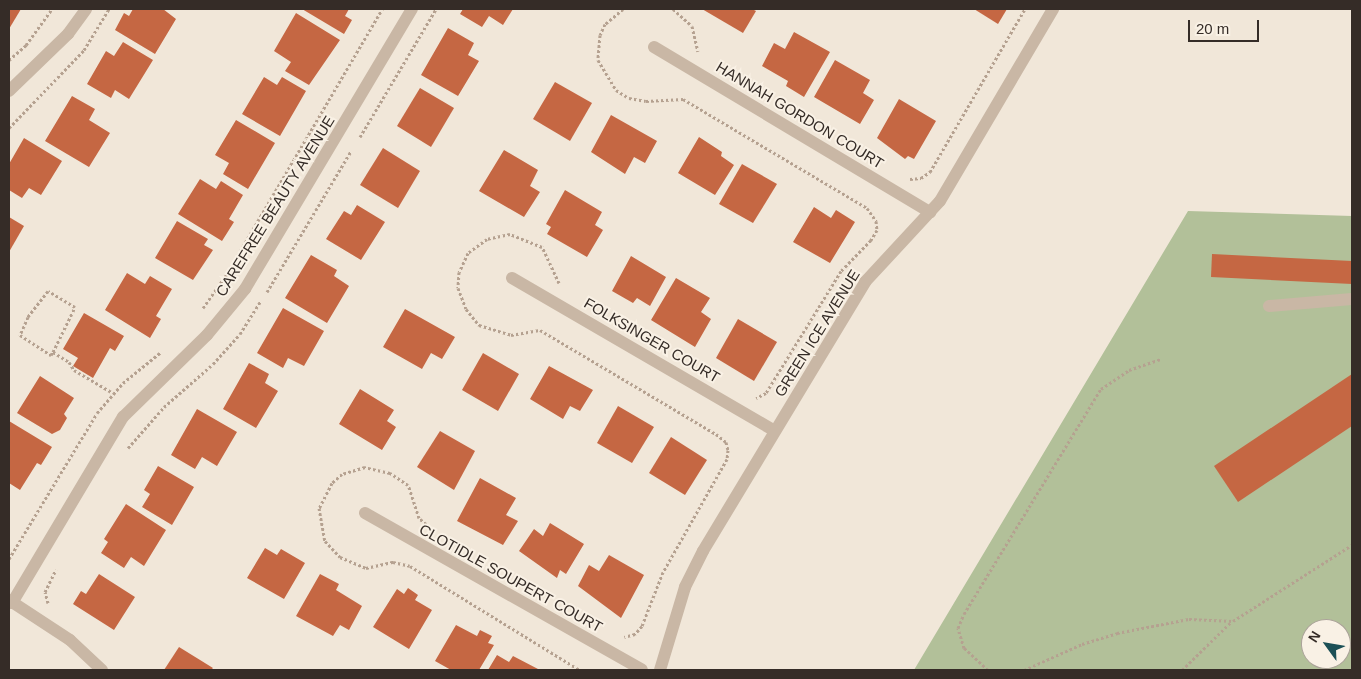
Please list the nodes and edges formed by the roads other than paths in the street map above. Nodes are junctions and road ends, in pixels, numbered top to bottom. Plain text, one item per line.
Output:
1 (86, 9) edge
2 (412, 9) edge
3 (1053, 9) edge
4 (654, 47) dead end
5 (9, 91) edge
6 (930, 212) junction
7 (512, 278) dead end
8 (1352, 299) edge
9 (1268, 306) dead end
10 (775, 430) junction
11 (364, 513) dead end
12 (10, 602) edge
13 (102, 670) edge
14 (642, 670) edge
15 (660, 670) edge

1 - 5 street
2 - 12 street, CAREFREE BEAUTY AVENUE
3 - 6 street, GREEN ICE AVENUE
4 - 6 street, HANNAH GORDON COURT
6 - 10 street, GREEN ICE AVENUE
7 - 10 street, FOLKSINGER COURT
8 - 9 street
10 - 15 street, GREEN ICE AVENUE
11 - 14 street, CLOTIDLE SOUPERT COURT
12 - 13 street

